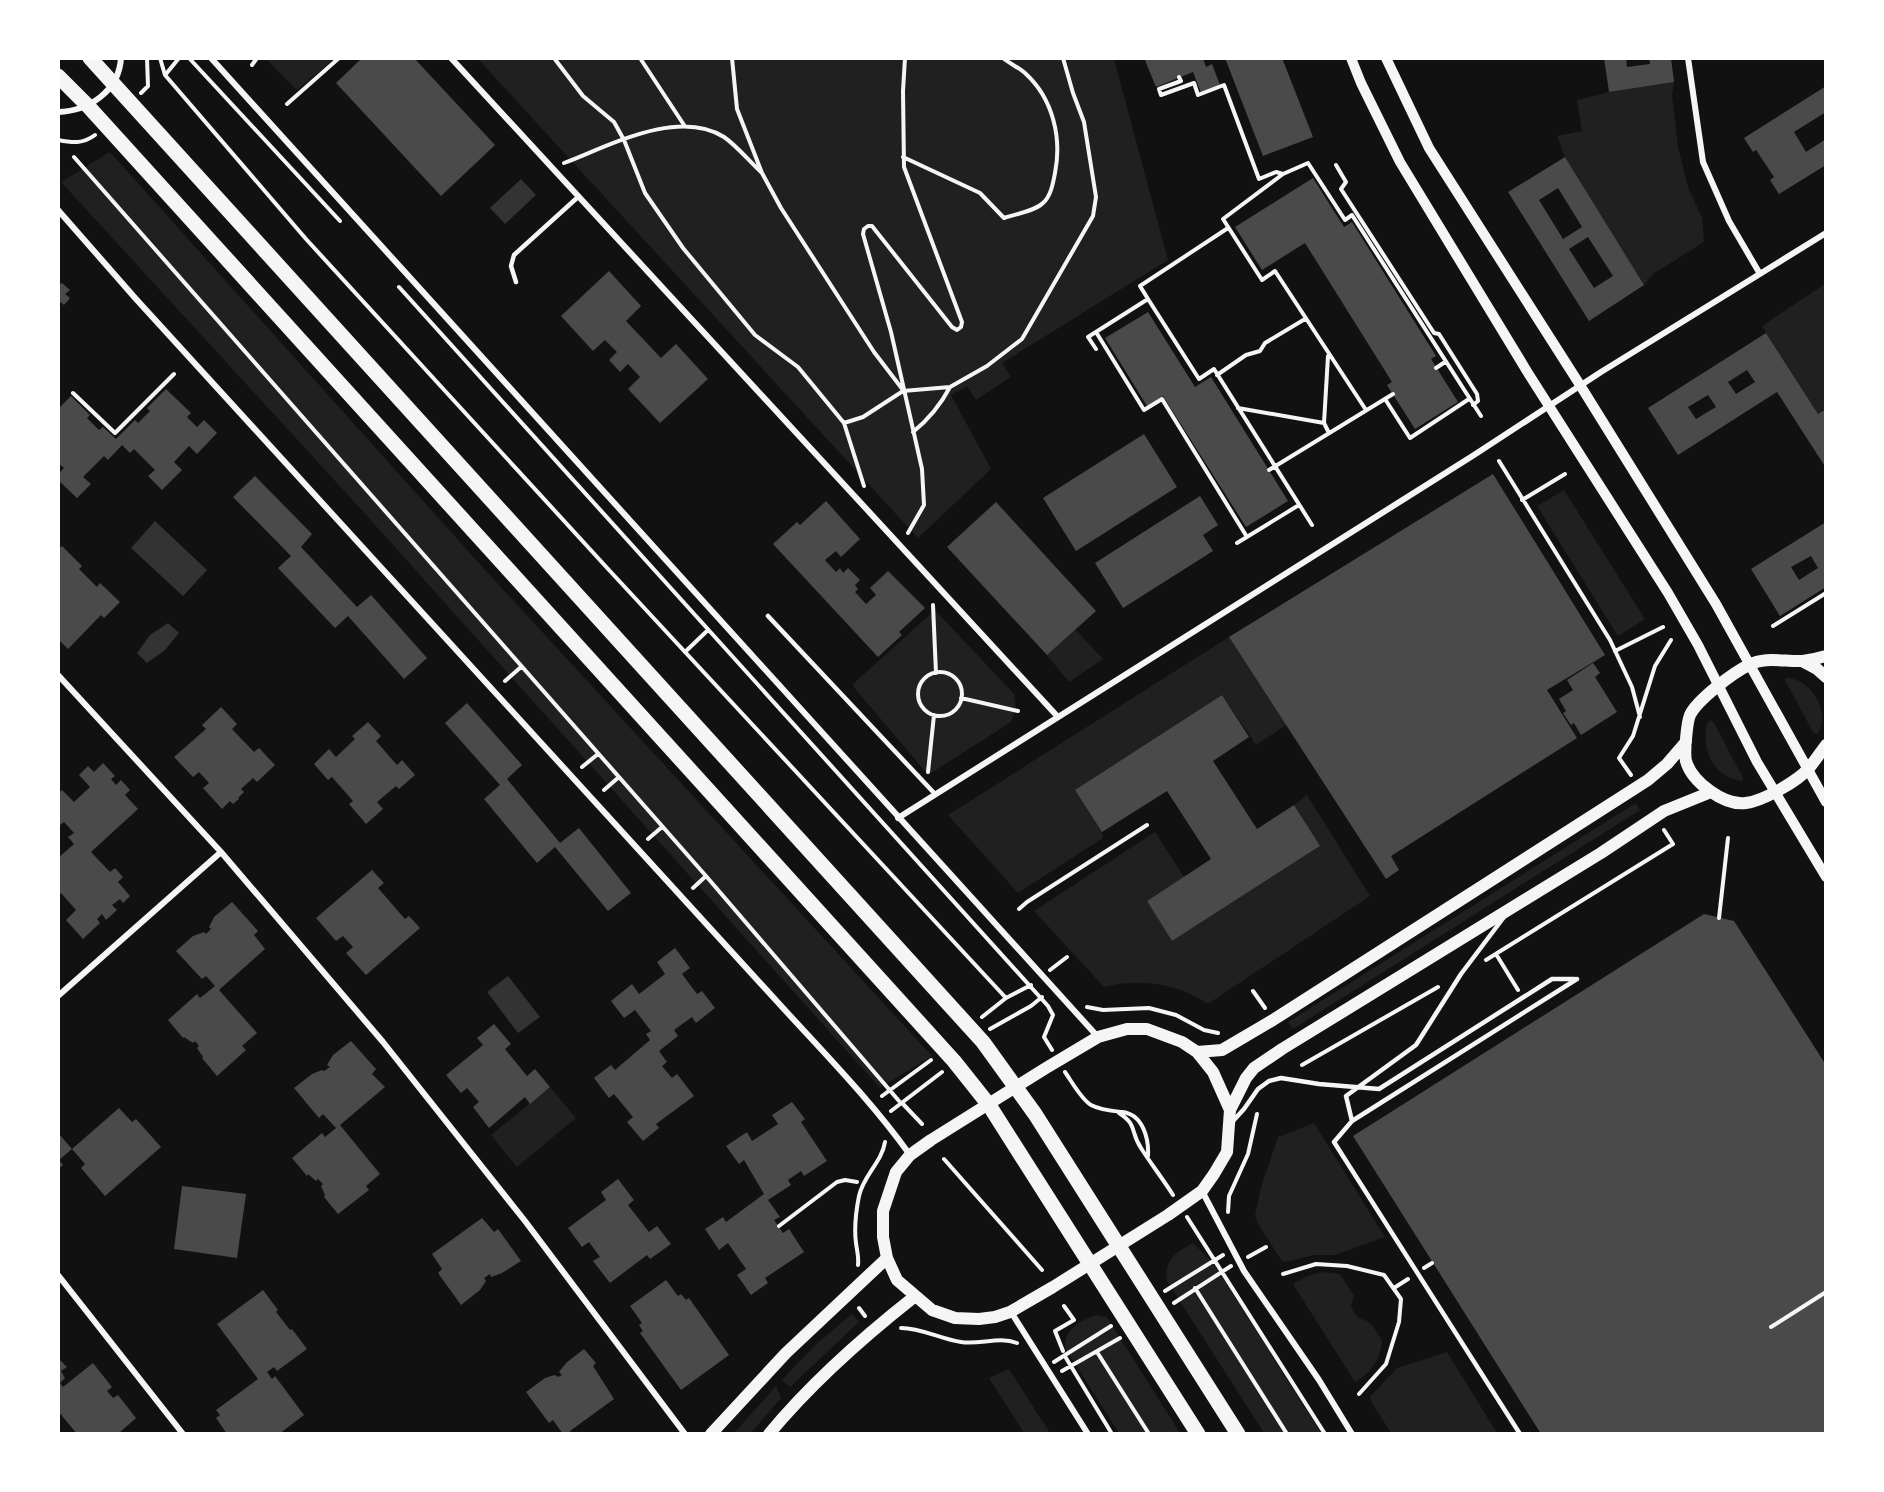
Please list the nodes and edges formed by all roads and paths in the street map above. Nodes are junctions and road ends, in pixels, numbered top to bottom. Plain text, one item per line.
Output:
1 (90, 58) edge
2 (122, 58) edge
3 (147, 58) edge
4 (160, 58) edge
5 (179, 58) edge
6 (189, 58) edge
7 (211, 58) edge
8 (257, 58) edge
9 (339, 58) edge
10 (451, 58) edge
11 (554, 58) edge
12 (640, 58) edge
13 (732, 58) edge
14 (905, 58) edge
15 (1003, 58) edge
16 (1063, 58) edge
17 (1351, 58) edge
18 (1386, 58) edge
19 (1689, 58) edge
20 (252, 65) dead end
21 (165, 75) junction
22 (58, 76) edge
23 (114, 83) junction
24 (1182, 87) junction
25 (140, 94) dead end
26 (287, 104) dead end
27 (88, 106) junction
28 (58, 112) edge
29 (684, 126) junction
30 (95, 135) dead end
31 (58, 140) edge
32 (624, 140) junction
33 (74, 157) dead end
34 (903, 157) junction
35 (564, 163) dead end
36 (1336, 165) dead end
37 (762, 173) junction
38 (1283, 174) junction
39 (578, 196) junction
40 (58, 210) edge
41 (1228, 228) junction
42 (347, 230) dead end
43 (1826, 233) edge
44 (1760, 274) junction
45 (394, 282) dead end
46 (516, 282) dead end
47 (1148, 298) junction
48 (1305, 319) junction
49 (1096, 332) junction
50 (1096, 349) dead end
51 (1328, 354) junction
52 (1445, 362) junction
53 (1436, 368) dead end
54 (174, 374) dead end
55 (1217, 375) junction
56 (1580, 386) junction
57 (950, 387) junction
58 (903, 391) junction
59 (73, 393) dead end
60 (1393, 394) dead end
61 (1385, 399) junction
62 (1469, 399) junction
63 (1473, 405) junction
64 (1549, 405) junction
65 (1237, 408) junction
66 (1366, 410) junction
67 (1481, 416) dead end
68 (844, 423) junction
69 (1324, 423) junction
70 (914, 432) junction
71 (1329, 433) junction
72 (1499, 461) dead end
73 (1275, 466) junction
74 (1269, 470) dead end
75 (1565, 474) dead end
76 (864, 486) dead end
77 (1522, 500) junction
78 (1299, 505) junction
79 (1312, 525) dead end
80 (908, 532) dead end
81 (1247, 537) junction
82 (1238, 543) dead end
83 (1826, 593) edge
84 (933, 605) dead end
85 (768, 616) dead end
86 (1773, 626) dead end
87 (1663, 627) dead end
88 (708, 630) junction
89 (1671, 640) dead end
90 (1615, 651) junction
91 (685, 652) junction
92 (1826, 657) edge
93 (1802, 661) junction
94 (1750, 663) junction
95 (521, 667) junction
96 (936, 673) junction
97 (58, 675) edge
98 (1826, 677) edge
99 (505, 681) dead end
100 (1717, 685) junction
101 (961, 698) junction
102 (1018, 711) dead end
103 (934, 715) junction
104 (1058, 717) junction
105 (1640, 717) junction
106 (1686, 742) junction
107 (1826, 746) edge
108 (598, 754) junction
109 (582, 767) dead end
110 (1808, 770) junction
111 (928, 773) dead end
112 (1631, 776) dead end
113 (619, 777) junction
114 (604, 790) dead end
115 (1711, 792) junction
116 (1774, 793) junction
117 (934, 794) junction
118 (1826, 802) edge
119 (898, 818) junction
120 (1147, 825) dead end
121 (662, 827) junction
122 (1664, 830) dead end
123 (1728, 838) dead end
124 (648, 839) dead end
125 (1673, 844) dead end
126 (221, 852) junction
127 (706, 876) junction
128 (1826, 877) edge
129 (693, 888) dead end
130 (1019, 909) dead end
131 (1509, 910) junction
132 (1719, 918) dead end
133 (1496, 954) dead end
134 (1067, 957) dead end
135 (1507, 971) dead end
136 (1047, 972) dead end
137 (1037, 980) dead end
138 (1030, 985) junction
139 (1253, 991) dead end
140 (58, 996) edge
141 (1006, 998) junction
142 (1041, 998) junction
143 (1267, 1011) dead end
144 (979, 1019) dead end
145 (991, 1028) dead end
146 (1098, 1037) junction
147 (1047, 1043) dead end
148 (1197, 1052) junction
149 (1298, 1059) dead end
150 (931, 1060) dead end
151 (944, 1071) dead end
152 (1299, 1073) dead end
153 (1070, 1079) dead end
154 (1017, 1087) junction
155 (890, 1091) junction
156 (882, 1096) dead end
157 (989, 1105) junction
158 (1260, 1107) dead end
159 (1230, 1110) junction
160 (1118, 1112) junction
161 (888, 1114) dead end
162 (1352, 1121) junction
163 (922, 1124) dead end
164 (1229, 1124) junction
165 (885, 1137) dead end
166 (910, 1155) junction
167 (1148, 1156) junction
168 (944, 1158) dead end
169 (856, 1182) dead end
170 (1169, 1189) dead end
171 (1202, 1191) junction
172 (1229, 1218) dead end
173 (1193, 1225) dead end
174 (779, 1226) dead end
175 (1120, 1245) junction
176 (1266, 1247) dead end
177 (1223, 1255) dead end
178 (1247, 1257) dead end
179 (887, 1258) junction
180 (1215, 1260) junction
181 (1091, 1264) junction
182 (1230, 1267) dead end
183 (858, 1268) dead end
184 (1042, 1270) dead end
185 (1222, 1273) junction
186 (1283, 1274) dead end
187 (58, 1275) edge
188 (1195, 1288) junction
189 (1166, 1291) dead end
190 (1826, 1292) edge
191 (914, 1297) junction
192 (1173, 1303) dead end
193 (1064, 1306) dead end
194 (860, 1308) dead end
195 (1010, 1312) junction
196 (865, 1316) dead end
197 (1113, 1325) dead end
198 (1772, 1327) dead end
199 (905, 1328) dead end
200 (1123, 1336) dead end
201 (1024, 1349) dead end
202 (1063, 1351) dead end
203 (1097, 1352) junction
204 (1066, 1358) dead end
205 (1050, 1364) dead end
206 (1071, 1366) junction
207 (1057, 1374) dead end
208 (1359, 1394) dead end
209 (183, 1434) edge
210 (685, 1434) edge
211 (711, 1434) edge
212 (769, 1434) edge
213 (1088, 1434) edge
214 (1112, 1434) edge
215 (1149, 1434) edge
216 (1198, 1434) edge
217 (1238, 1434) edge
218 (1287, 1434) edge
219 (1325, 1434) edge
220 (1352, 1434) edge
221 (1520, 1434) edge

1 - 23 highway
2 - 23 street
3 - 25 path
4 - 21 path
5 - 21 path
6 - 42 path
7 - 119 street
8 - 20 path
9 - 26 path
10 - 39 street
11 - 32 path
12 - 29 path
13 - 37 path
14 - 34 path
15 - 34 path
16 - 57 path
17 - 64 street
18 - 56 street
19 - 44 street
21 - 91 path
22 - 27 highway
23 - 27 street
23 - 154 highway
24 - 24 path
24 - 38 path
27 - 28 street
27 - 157 highway
29 - 32 path
29 - 37 path
30 - 31 path
32 - 35 path
32 - 68 path
33 - 95 path
34 - 58 path
36 - 63 path
37 - 58 path
38 - 41 path
38 - 52 path
39 - 46 lane
39 - 104 street
40 - 166 street
41 - 47 path
41 - 48 path
43 - 44 street
44 - 56 street
45 - 88 path
47 - 49 path
47 - 55 path
48 - 51 path
48 - 55 path
49 - 50 path
49 - 81 path
51 - 66 path
51 - 69 path
52 - 53 path
52 - 62 path
54 - 59 path
55 - 65 path
56 - 64 street
56 - 94 street
57 - 58 path
57 - 70 path
58 - 68 path
58 - 70 path
60 - 61 path
61 - 62 path
61 - 66 path
62 - 63 path
63 - 67 path
64 - 100 street
64 - 104 street
65 - 69 path
65 - 73 path
66 - 71 path
68 - 76 path
69 - 71 path
70 - 80 path
71 - 73 path
72 - 77 path
73 - 74 path
73 - 78 path
75 - 77 path
77 - 90 path
78 - 79 path
78 - 81 path
81 - 82 path
83 - 86 path
84 - 96 path
85 - 117 lane
87 - 90 path
88 - 91 path
88 - 138 path
89 - 105 path
90 - 105 path
91 - 141 path
92 - 93 main road
93 - 94 main road
93 - 98 main road
94 - 100 main road
94 - 110 street
95 - 99 path
95 - 108 path
96 - 101 path
96 - 103 path
97 - 126 street
100 - 106 main road
100 - 116 street
101 - 102 path
101 - 103 path
103 - 111 path
104 - 117 street
105 - 112 path
106 - 115 main road
106 - 148 main road
107 - 110 main road
108 - 109 path
108 - 113 path
110 - 116 main road
110 - 118 street
113 - 114 path
113 - 121 path
115 - 116 main road
115 - 131 main road
116 - 128 street
117 - 119 street
119 - 146 street
120 - 130 path
121 - 124 path
121 - 127 path
122 - 125 path
123 - 132 path
126 - 140 street
126 - 210 street
127 - 129 path
127 - 155 path
131 - 159 main road
131 - 162 lane
133 - 135 path
134 - 136 path
137 - 138 path
138 - 141 path
138 - 142 path
139 - 143 path
141 - 144 path
142 - 145 path
142 - 147 path
146 - 148 main road
146 - 154 main road
148 - 159 main road
149 - 152 path
150 - 155 path
151 - 161 path
153 - 160 path
154 - 157 main road
154 - 175 highway
155 - 156 path
155 - 163 path
157 - 166 main road
157 - 181 highway
158 - 172 path
159 - 164 main road
160 - 167 path
160 - 167 path
162 - 164 lane
162 - 221 lane
164 - 171 main road
165 - 183 path
166 - 179 main road
167 - 170 path
168 - 184 path
169 - 174 path
171 - 175 main road
171 - 220 street
173 - 180 path
175 - 181 main road
175 - 217 highway
176 - 178 path
177 - 180 path
179 - 191 main road
179 - 211 main road
180 - 185 path
180 - 189 path
181 - 195 main road
181 - 216 highway
182 - 185 path
185 - 188 path
185 - 219 path
186 - 208 path
187 - 209 street
188 - 192 path
188 - 218 path
190 - 198 path
191 - 195 main road
191 - 212 main road
193 - 202 path
194 - 196 path
195 - 213 street
197 - 205 path
199 - 201 path
200 - 203 path
203 - 206 path
203 - 215 path
204 - 206 path
206 - 207 path
206 - 214 path

